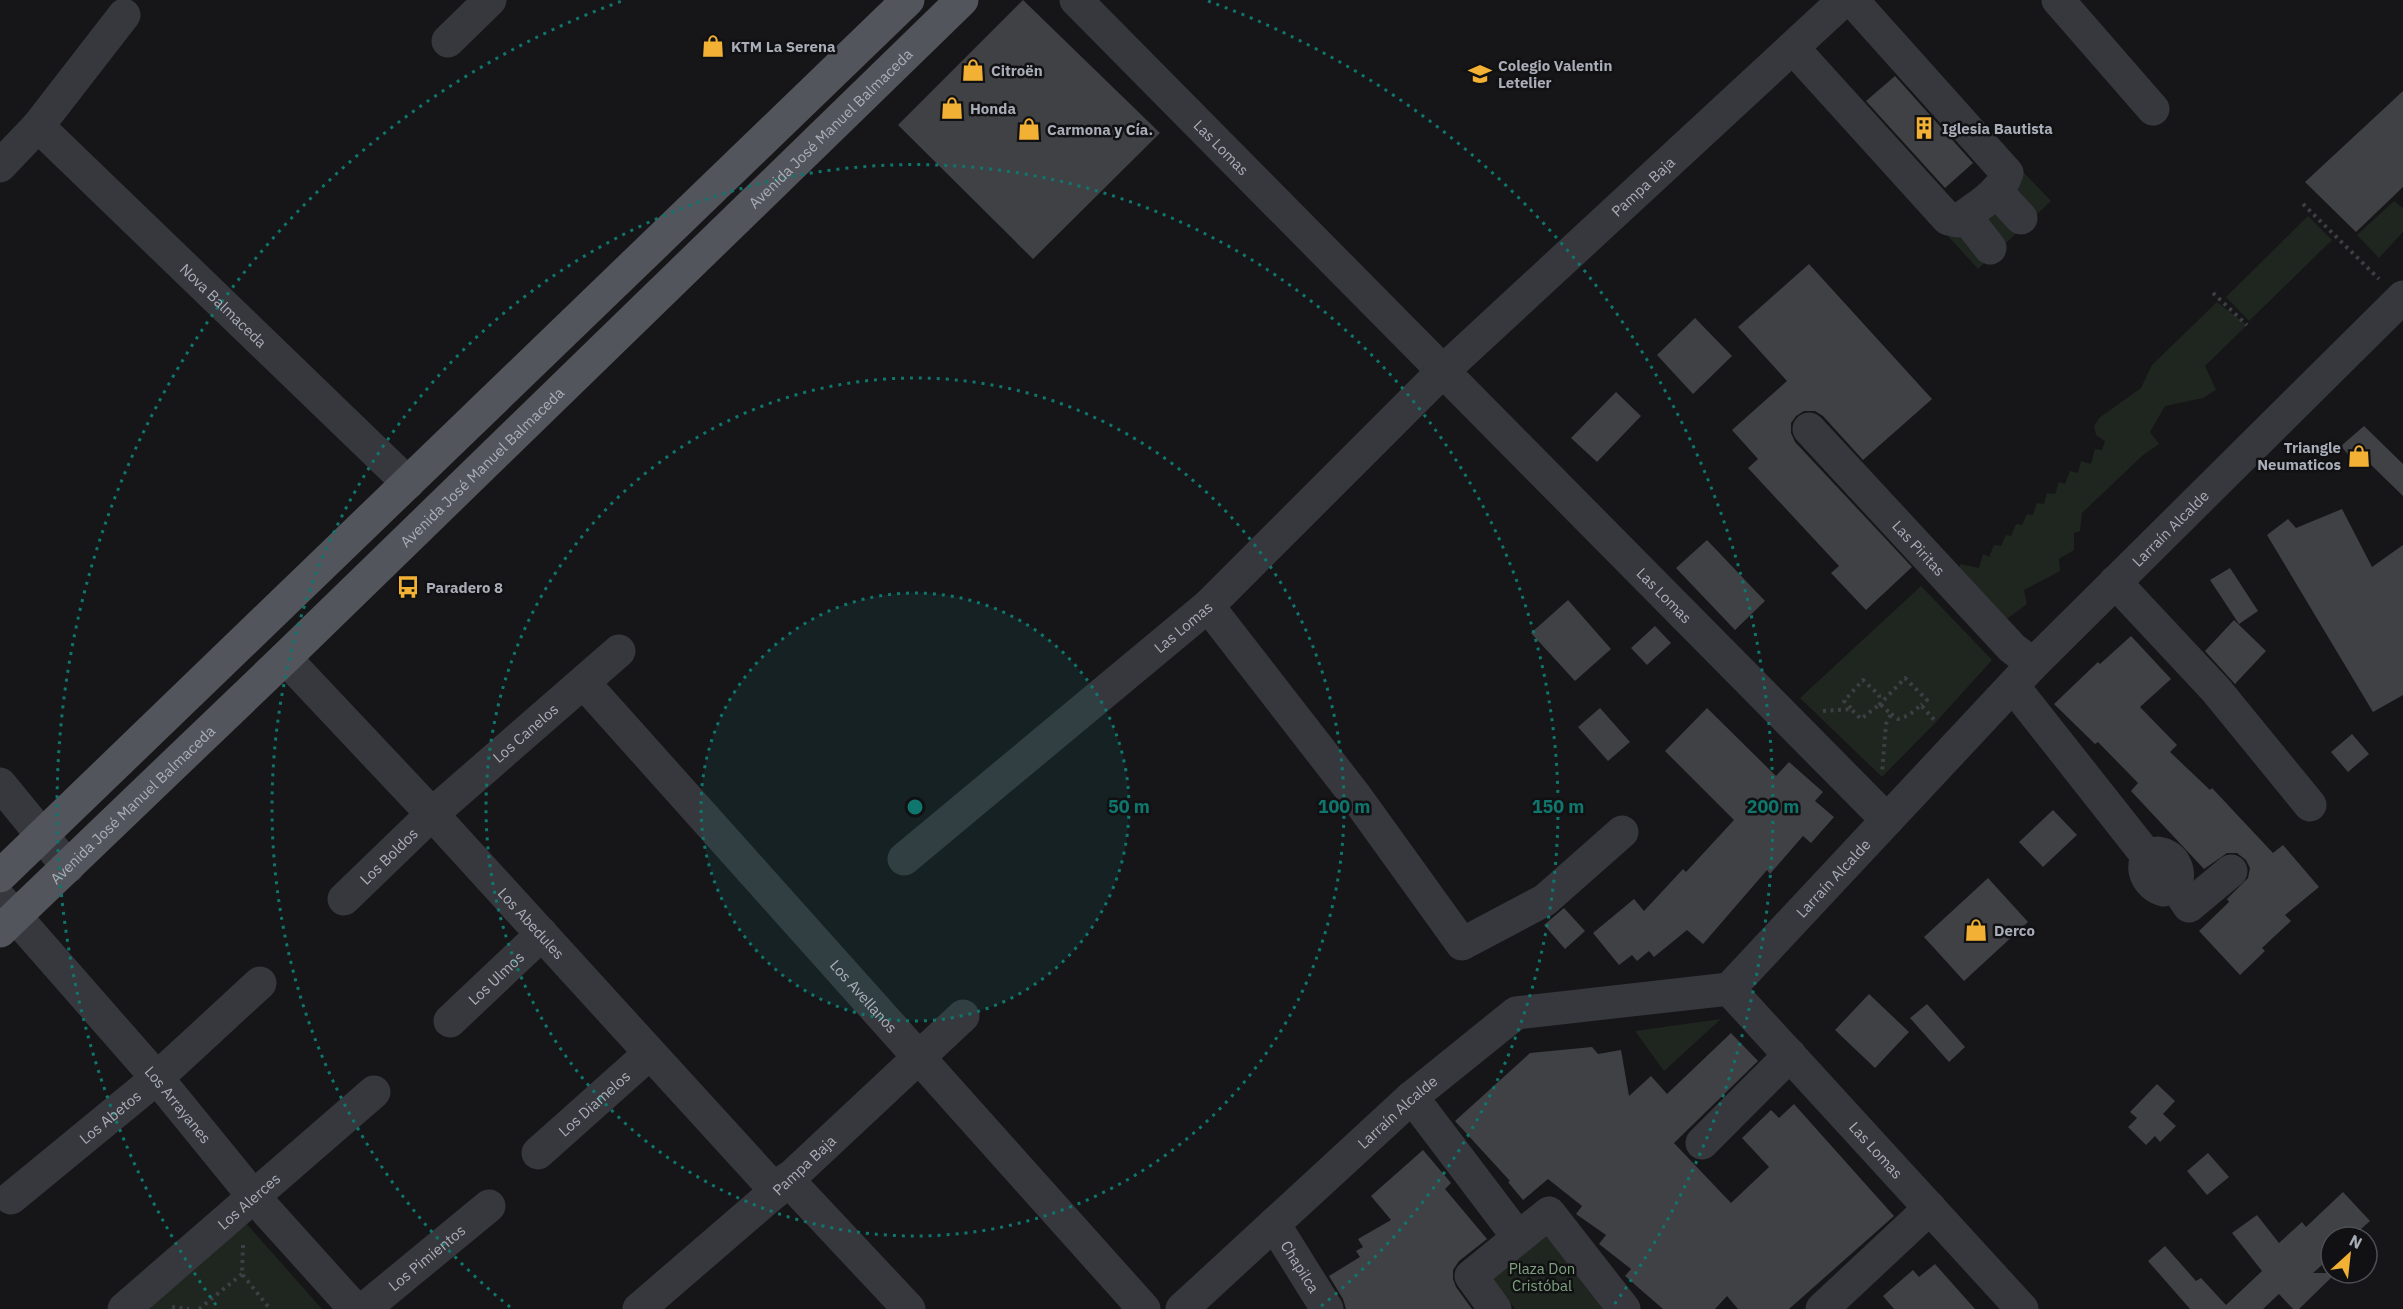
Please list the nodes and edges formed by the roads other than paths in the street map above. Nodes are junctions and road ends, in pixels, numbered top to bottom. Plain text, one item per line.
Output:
1 (490, 0) edge
2 (908, 0) edge
3 (962, 0) edge
4 (1076, 0) edge
5 (1844, 0) edge
6 (1852, 0) edge
7 (2058, 0) edge
8 (124, 15) dead end
9 (448, 41) dead end
10 (1793, 48) junction
11 (2153, 109) dead end
12 (38, 126) junction
13 (0, 166) edge
14 (1996, 191) junction
15 (1965, 216) junction
16 (2021, 219) dead end
17 (1990, 248) dead end
18 (2402, 300) edge
19 (1442, 372) junction
20 (1809, 429) dead end
21 (408, 483) junction
22 (2115, 582) junction
23 (1208, 606) junction
24 (619, 651) dead end
25 (285, 658) junction
26 (2023, 675) junction
27 (584, 683) junction
28 (0, 784) edge
29 (2310, 805) dead end
30 (432, 814) junction
31 (1887, 820) junction
32 (1622, 832) dead end
33 (42, 836) junction
34 (904, 859) dead end
35 (68, 867) junction
36 (2230, 871) dead end
37 (0, 876) edge
38 (344, 899) dead end
39 (5, 915) edge
40 (542, 934) junction
41 (260, 983) dead end
42 (1729, 989) junction
43 (963, 1016) dead end
44 (450, 1022) dead end
45 (649, 1054) junction
46 (1790, 1055) junction
47 (918, 1058) junction
48 (156, 1078) junction
49 (374, 1092) dead end
50 (1412, 1097) junction
51 (1701, 1143) dead end
52 (538, 1153) dead end
53 (781, 1185) junction
54 (254, 1197) junction
55 (11, 1198) dead end
56 (489, 1206) dead end
57 (1930, 1208) junction
58 (1274, 1224) junction
59 (1518, 1237) junction
60 (124, 1309) edge
61 (355, 1309) edge
62 (364, 1309) edge
63 (639, 1309) edge
64 (909, 1309) edge
65 (1144, 1309) edge
66 (1182, 1309) edge
67 (1327, 1309) edge
68 (1495, 1309) edge
69 (1624, 1309) edge
70 (1822, 1309) edge
71 (2022, 1309) edge

1 - 9 street
2 - 21 main road
3 - 25 main road, Avenida José Manuel Balmaceda
4 - 19 street, Las Lomas
5 - 10 street, Pampa Baja
6 - 14 street
7 - 11 street
8 - 12 street
10 - 15 street
10 - 19 street, Pampa Baja
12 - 13 street
12 - 21 street, Nova Balmaceda
14 - 15 street
14 - 16 street
15 - 17 street
18 - 22 street, Larraín Alcalde
19 - 23 street, Las Lomas
19 - 31 street, Las Lomas
20 - 26 street, Las Piritas
21 - 33 main road
22 - 26 street, Larraín Alcalde
22 - 29 street
23 - 32 street
23 - 34 street, Las Lomas
24 - 27 street, Los Canelos
25 - 30 street, Los Abedules
25 - 35 main road, Avenida José Manuel Balmaceda
26 - 31 street, Larraín Alcalde
26 - 36 street, Las Piritas
27 - 30 street, Los Canelos
27 - 47 street, Los Avellanos
28 - 33 street
30 - 38 street, Los Boldos
30 - 40 street, Los Abedules
31 - 42 street, Larraín Alcalde
33 - 35 street
33 - 37 main road
35 - 39 main road, Avenida José Manuel Balmaceda
39 - 48 street, Los Arrayanes
40 - 44 street, Los Ulmos
40 - 45 street, Los Abedules
41 - 48 street, Los Abetos
42 - 46 street, Las Lomas
42 - 50 street, Larraín Alcalde
43 - 47 street, Pampa Baja
45 - 52 street, Los Diamelos
45 - 53 street, Los Abedules
46 - 51 street
46 - 57 street, Las Lomas
47 - 53 street, Pampa Baja
47 - 65 street, Los Avellanos
48 - 54 street, Los Arrayanes
48 - 55 street, Los Abetos
49 - 54 street, Los Alerces
50 - 58 street, Larraín Alcalde
50 - 59 street
53 - 63 street, Pampa Baja
53 - 64 street, Los Abedules
54 - 60 street, Los Alerces
54 - 61 street, Los Arrayanes
56 - 62 street, Los Pimientos
57 - 70 street
57 - 71 street, Las Lomas
58 - 66 street, Larraín Alcalde
58 - 67 street, Chapilca
59 - 68 street
59 - 69 street

